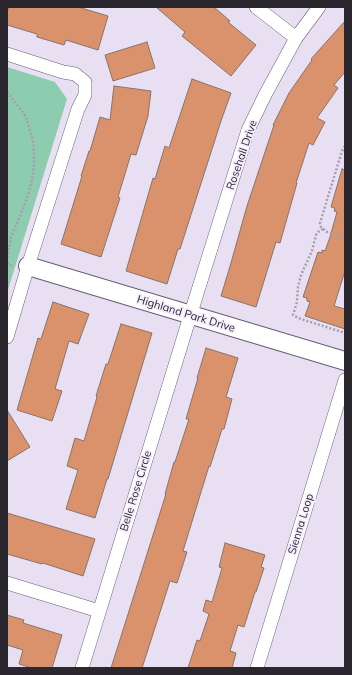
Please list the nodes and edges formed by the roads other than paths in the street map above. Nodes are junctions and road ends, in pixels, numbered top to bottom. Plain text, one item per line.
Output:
1 (256, 7) edge
2 (319, 7) edge
3 (296, 38) junction
4 (7, 54) edge
5 (28, 266) junction
6 (190, 315) junction
7 (7, 337) edge
8 (345, 361) edge
9 (345, 380) edge
10 (7, 583) edge
11 (99, 611) junction
12 (82, 668) edge
13 (257, 668) edge

1 - 3 street
2 - 3 street, Rosehall Drive
3 - 6 street, Rosehall Drive
4 - 5 street
5 - 6 street, Highland Park Drive
5 - 7 street
6 - 8 street, Highland Park Drive
6 - 11 street, Belle Rose Circle
9 - 13 street, Sienna Loop
10 - 11 street
11 - 12 street, Belle Rose Circle

